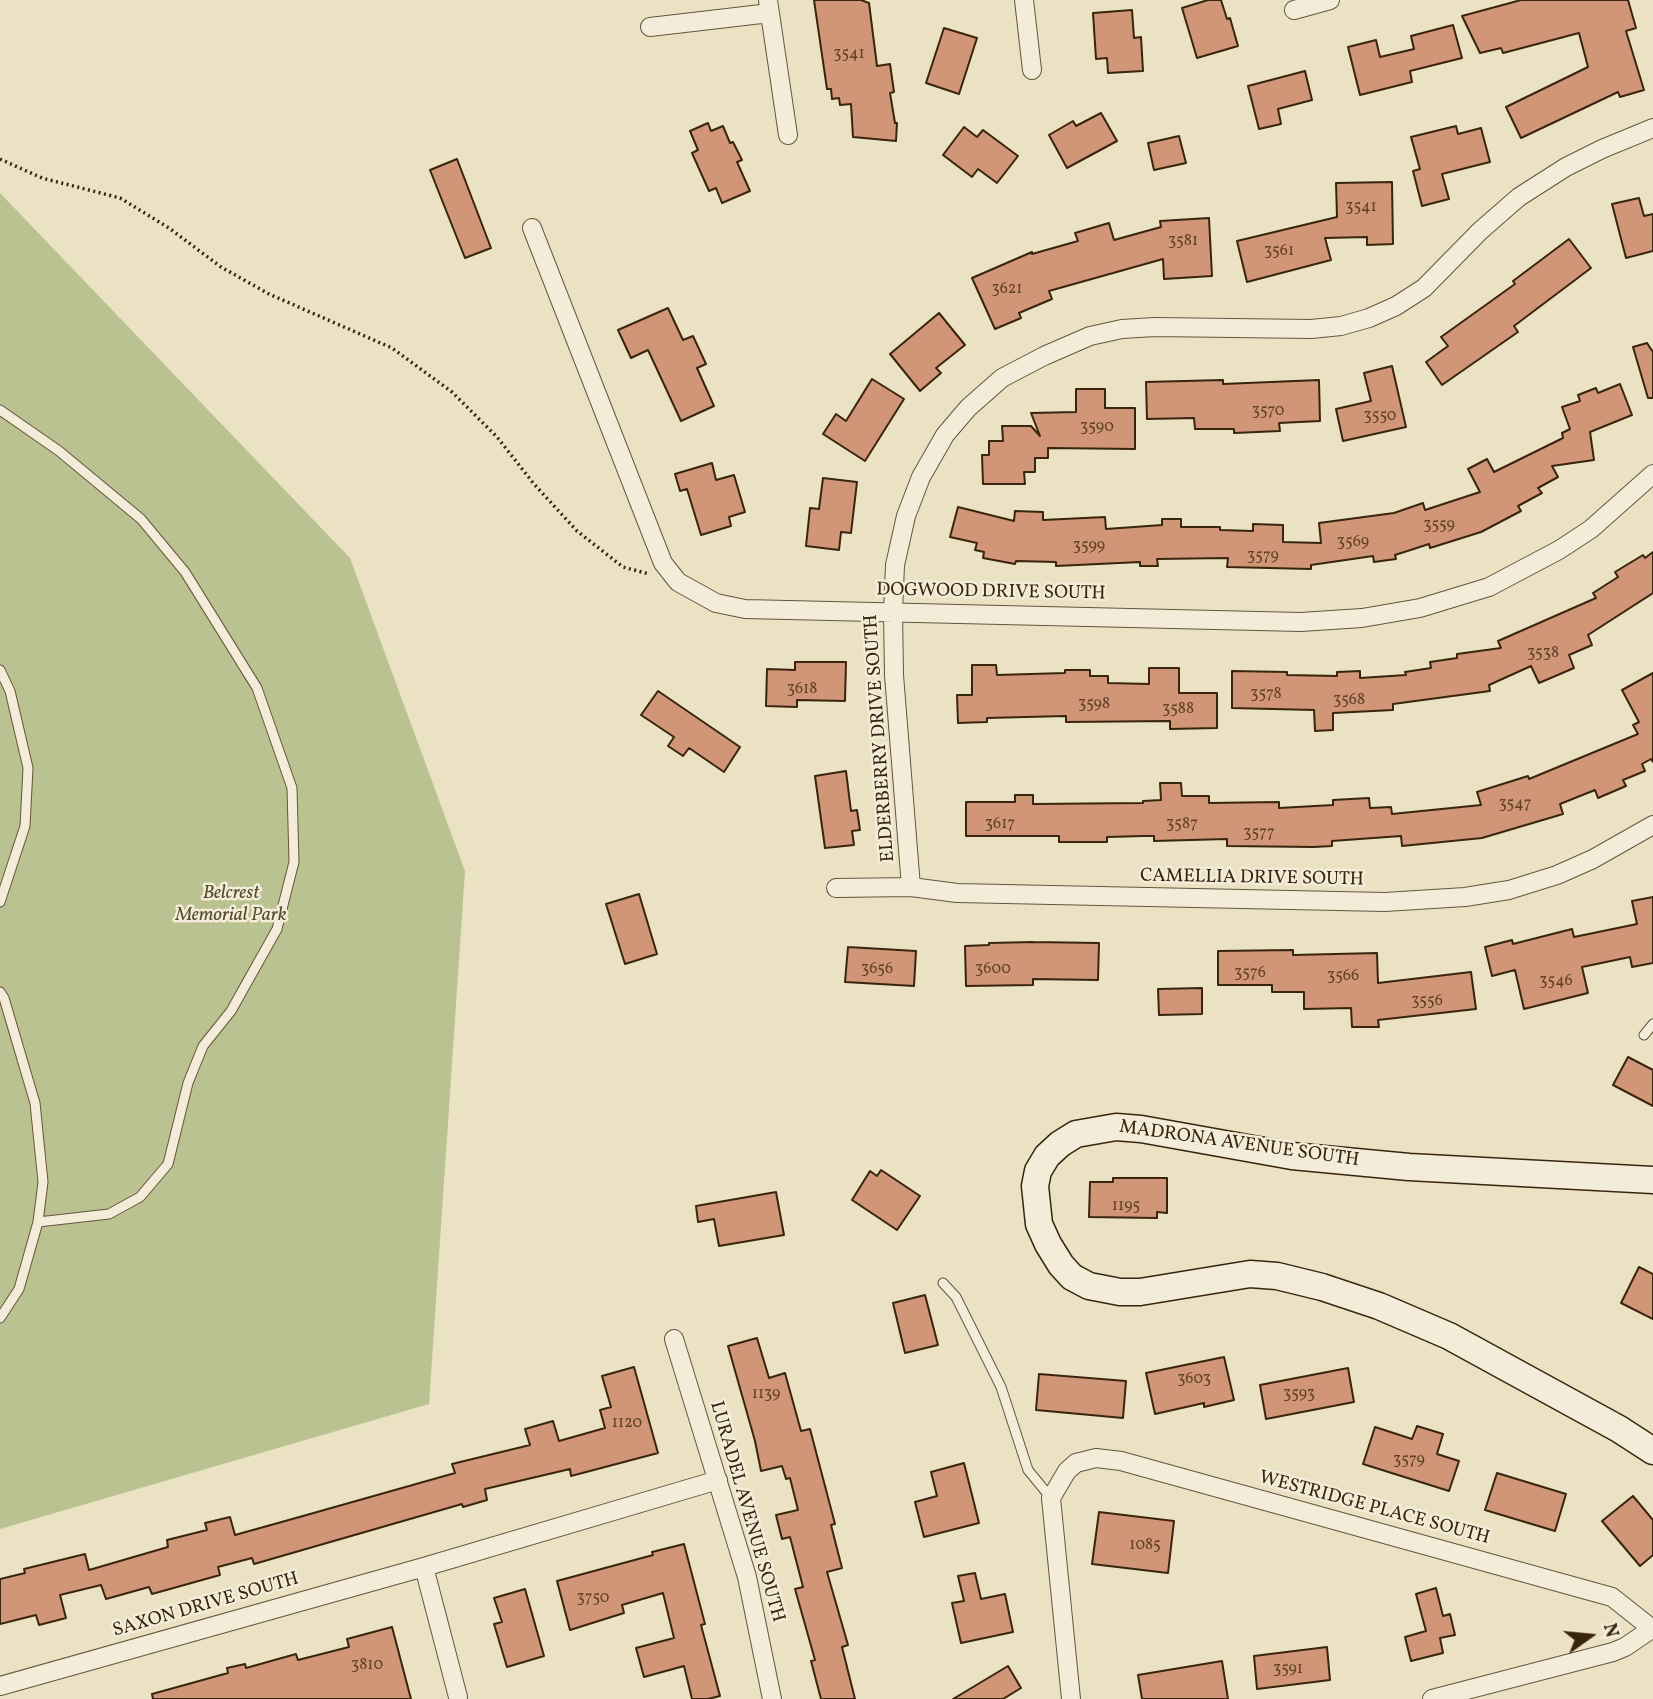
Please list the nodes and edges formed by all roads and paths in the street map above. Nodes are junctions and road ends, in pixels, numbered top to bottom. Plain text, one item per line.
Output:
1 (1024, 0) edge
2 (1330, 0) edge
3 (769, 6) edge
4 (1294, 10) dead end
5 (650, 27) dead end
6 (1032, 70) dead end
7 (1653, 128) edge
8 (788, 135) dead end
9 (0, 159) edge
10 (532, 228) dead end
11 (0, 410) edge
12 (1653, 474) edge
13 (678, 582) junction
14 (893, 611) junction
15 (0, 670) edge
16 (1653, 825) edge
17 (911, 887) junction
18 (836, 888) dead end
19 (0, 902) edge
20 (0, 992) edge
21 (1653, 1024) edge
22 (1644, 1035) dead end
23 (1653, 1180) edge
24 (38, 1222) junction
25 (943, 1283) dead end
26 (0, 1318) edge
27 (674, 1339) dead end
28 (1653, 1451) edge
29 (718, 1480) junction
30 (1051, 1497) junction
31 (424, 1567) junction
32 (1652, 1628) edge
33 (0, 1686) edge
34 (458, 1696) dead end
35 (772, 1699) edge
36 (1071, 1699) edge
37 (1432, 1699) edge

1 - 6 street
2 - 4 street
3 - 5 street
3 - 8 street
7 - 14 street, ELDERBERRY DRIVE SOUTH
9 - 13 path
10 - 13 street, DOGWOOD DRIVE SOUTH
11 - 24 lane
12 - 14 street, DOGWOOD DRIVE SOUTH
13 - 14 street, DOGWOOD DRIVE SOUTH
14 - 17 street, ELDERBERRY DRIVE SOUTH
15 - 19 lane
16 - 17 street, CAMELLIA DRIVE SOUTH
17 - 18 street, CAMELLIA DRIVE SOUTH
20 - 24 lane
21 - 22 lane
23 - 28 main road, MADRONA AVENUE SOUTH
24 - 26 lane
25 - 30 lane
27 - 29 street, LURADEL AVENUE SOUTH
29 - 31 street, SAXON DRIVE SOUTH
29 - 35 street, LURADEL AVENUE SOUTH
30 - 32 street, WESTRIDGE PLACE SOUTH
30 - 36 street
31 - 33 street, SAXON DRIVE SOUTH
31 - 34 street
32 - 37 street

